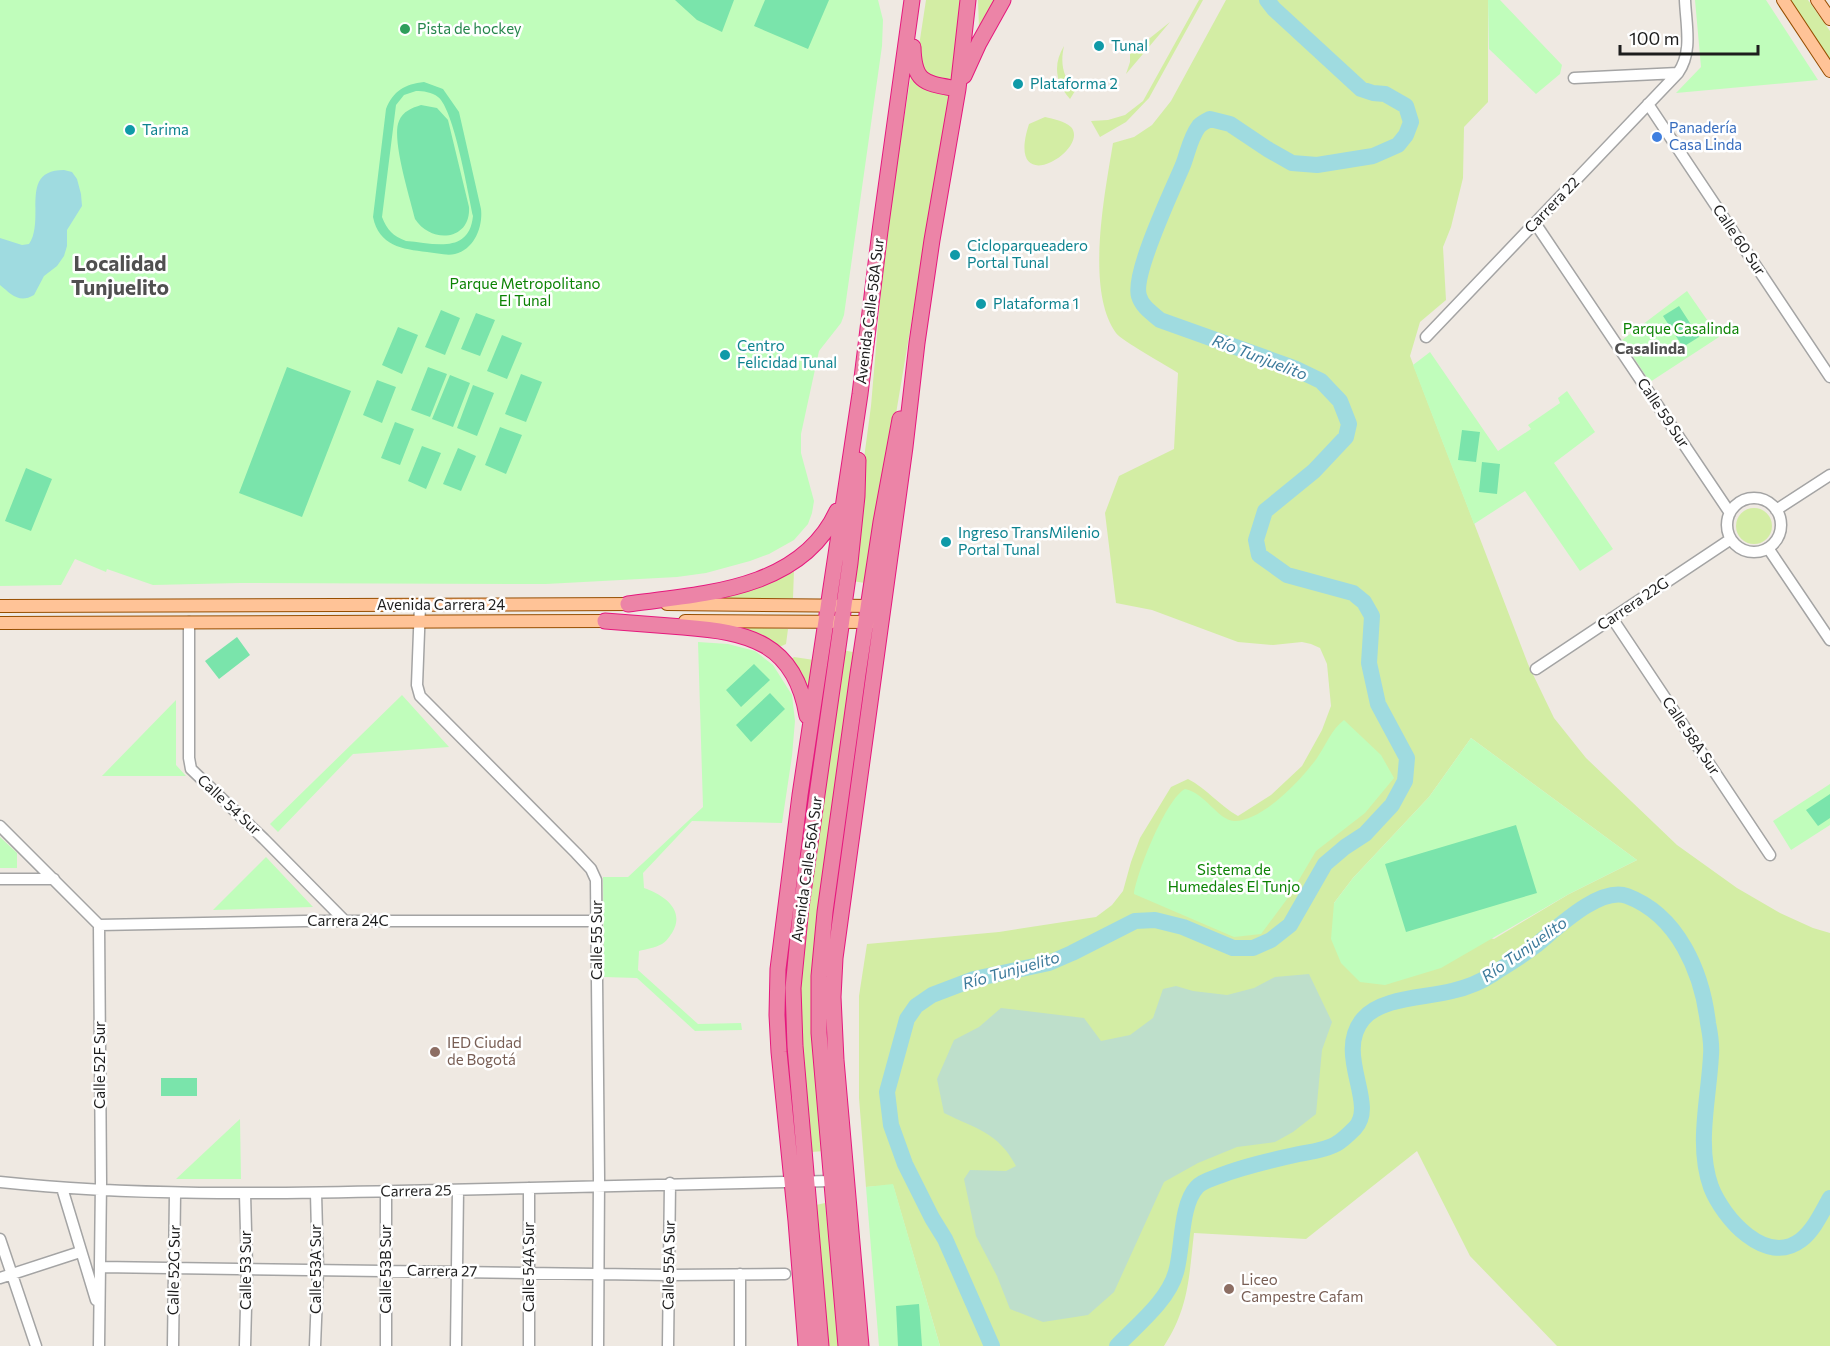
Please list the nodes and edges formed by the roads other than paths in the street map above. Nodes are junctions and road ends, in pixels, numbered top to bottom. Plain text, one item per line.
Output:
1 (968, 0) edge
2 (1003, 0) edge
3 (1685, 0) edge
4 (1783, 0) edge
5 (1817, 0) edge
6 (912, 4) edge
7 (1830, 19) edge
8 (1830, 71) edge
9 (1678, 73) junction
10 (1574, 78) dead end
11 (958, 89) junction
12 (1648, 104) junction
13 (1535, 223) junction
14 (1426, 337) dead end
15 (1830, 376) edge
16 (860, 394) junction
17 (1830, 475) edge
18 (844, 495) junction
19 (1776, 510) junction
20 (1730, 513) junction
21 (1731, 539) junction
22 (1768, 548) junction
23 (628, 604) junction
24 (420, 605) junction
25 (0, 606) edge
26 (836, 606) junction
27 (875, 606) junction
28 (1612, 618) junction
29 (604, 621) junction
30 (0, 622) edge
31 (189, 622) junction
32 (419, 622) junction
33 (826, 622) junction
34 (842, 622) junction
35 (873, 622) junction
36 (1830, 640) edge
37 (1536, 669) dead end
38 (808, 736) junction
39 (0, 826) edge
40 (835, 838) junction
41 (1770, 855) dead end
42 (0, 879) edge
43 (54, 879) junction
44 (844, 880) junction
45 (345, 921) junction
46 (597, 921) junction
47 (99, 925) junction
48 (794, 1002) junction
49 (779, 1041) junction
50 (832, 1181) junction
51 (0, 1182) edge
52 (800, 1182) junction
53 (670, 1183) junction
54 (599, 1185) junction
55 (62, 1188) junction
56 (529, 1188) junction
57 (458, 1190) junction
58 (100, 1191) junction
59 (386, 1191) junction
60 (315, 1193) junction
61 (175, 1194) junction
62 (245, 1194) junction
63 (0, 1239) edge
64 (80, 1252) junction
65 (100, 1267) junction
66 (174, 1268) junction
67 (248, 1268) junction
68 (318, 1270) junction
69 (386, 1270) junction
70 (457, 1271) junction
71 (529, 1272) junction
72 (599, 1273) junction
73 (740, 1274) junction
74 (784, 1274) dead end
75 (669, 1275) junction
76 (6, 1277) edge
77 (801, 1290) junction
78 (99, 1308) junction
79 (820, 1324) junction
80 (846, 1341) edge
81 (36, 1346) edge
82 (99, 1346) edge
83 (173, 1346) edge
84 (245, 1346) edge
85 (315, 1346) edge
86 (386, 1346) edge
87 (456, 1346) edge
88 (529, 1346) edge
89 (598, 1346) edge
90 (668, 1346) edge
91 (740, 1346) edge
92 (806, 1346) edge
93 (821, 1346) edge
94 (861, 1346) edge

1 - 11 highway
2 - 11 highway
3 - 9 street
4 - 8 main road
5 - 7 main road
6 - 11 highway
6 - 16 highway, Avenida Calle 58A Sur
9 - 10 street
9 - 12 street, Carrera 22
11 - 27 highway
12 - 13 street, Carrera 22
12 - 15 street, Calle 60 Sur
13 - 14 street, Carrera 22
13 - 20 street, Calle 59 Sur
16 - 18 highway, Avenida Calle 58A Sur
16 - 26 highway, Avenida Calle 56A Sur
17 - 19 street
18 - 23 highway
18 - 26 highway, Avenida Calle 58A Sur
19 - 20 street
19 - 22 street
20 - 21 street
21 - 22 street
21 - 28 street, Carrera 22G
22 - 36 street
23 - 24 main road, Avenida Carrera 24
23 - 26 main road, Avenida Carrera 24
24 - 25 main road, Avenida Carrera 24
24 - 32 street, Calle 55 Sur
26 - 27 main road, Avenida Carrera 24
26 - 33 highway, Avenida Calle 58A Sur
26 - 34 highway, Avenida Calle 56A Sur
27 - 35 highway
28 - 37 street, Carrera 22G
28 - 41 street, Calle 58A Sur
29 - 32 main road, Avenida Carrera 24
29 - 33 main road, Avenida Carrera 24
29 - 38 highway
30 - 31 main road, Avenida Carrera 24
31 - 32 main road, Avenida Carrera 24
31 - 45 street, Calle 54 Sur
32 - 46 street, Calle 55 Sur
33 - 34 main road, Avenida Carrera 24
33 - 38 highway, Avenida Calle 56A Sur
34 - 35 main road, Avenida Carrera 24
34 - 48 highway, Avenida Calle 56A Sur
35 - 40 highway, Avenida Calle 56A Sur
35 - 44 highway
38 - 49 highway, Avenida Calle 56A Sur
39 - 43 street
40 - 44 highway
40 - 50 highway, Avenida Calle 56A Sur
42 - 43 street
43 - 47 street
44 - 94 highway
45 - 46 street, Carrera 24C
45 - 47 street, Carrera 24C
46 - 54 street, Calle 55 Sur
47 - 58 street, Calle 52F Sur
48 - 49 highway
48 - 52 highway, Avenida Calle 56A Sur
49 - 52 highway, Avenida Calle 56A Sur
50 - 52 street, Carrera 25
50 - 80 highway, Avenida Calle 56A Sur
51 - 55 street, Carrera 25
52 - 53 street, Carrera 25
52 - 77 highway, Avenida Calle 56A Sur
52 - 79 highway, Avenida Calle 56A Sur
53 - 54 street, Carrera 25
53 - 75 street, Calle 55A Sur
54 - 56 street, Carrera 25
54 - 72 street, Calle 55 Sur
55 - 58 street, Carrera 25
55 - 64 street
56 - 57 street, Carrera 25
56 - 71 street, Calle 54A Sur
57 - 59 street, Carrera 25
57 - 70 street
58 - 61 street, Carrera 25
58 - 65 street, Calle 52F Sur
59 - 60 street, Carrera 25
59 - 69 street, Calle 53B Sur
60 - 62 street, Carrera 25
60 - 68 street, Calle 53A Sur
61 - 62 street, Carrera 25
61 - 66 street, Calle 52G Sur
62 - 67 street, Calle 53 Sur
63 - 76 street
64 - 76 street
64 - 78 street
65 - 66 street, Carrera 27
65 - 78 street, Calle 52F Sur
66 - 67 street, Carrera 27
66 - 83 street, Calle 52G Sur
67 - 68 street, Carrera 27
67 - 84 street, Calle 53 Sur
68 - 69 street, Carrera 27
68 - 85 street, Calle 53A Sur
69 - 70 street, Carrera 27
69 - 86 street, Calle 53B Sur
70 - 71 street, Carrera 27
70 - 87 street
71 - 72 street, Carrera 27
71 - 88 street, Calle 54A Sur
72 - 75 street, Carrera 27
72 - 89 street, Calle 55 Sur
73 - 74 street, Carrera 27
73 - 75 street, Carrera 27
73 - 91 street
75 - 90 street, Calle 55A Sur
76 - 81 street
77 - 79 highway
77 - 92 highway, Avenida Calle 56A Sur
78 - 82 street, Calle 52F Sur
79 - 93 highway, Avenida Calle 56A Sur

